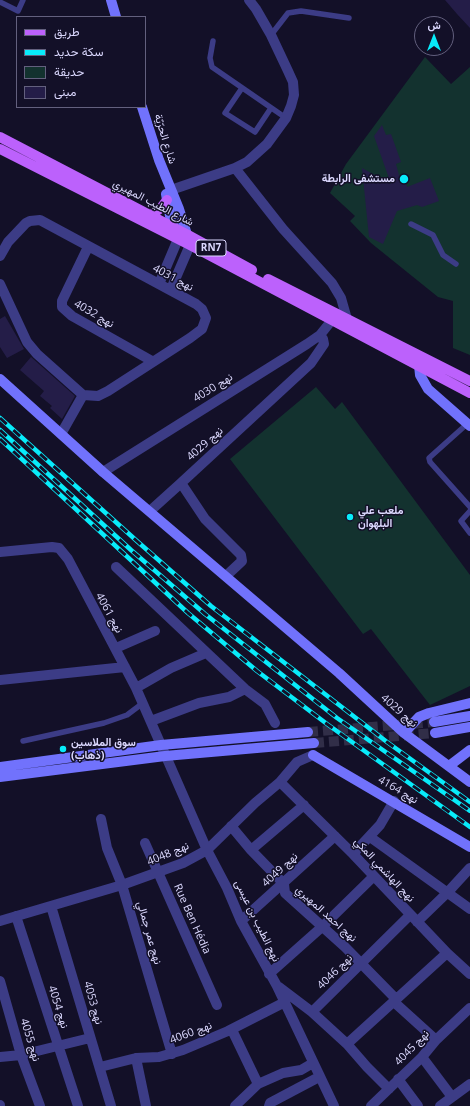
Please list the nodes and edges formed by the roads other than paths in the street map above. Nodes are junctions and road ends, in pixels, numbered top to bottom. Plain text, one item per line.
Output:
1 (23, 0) edge
2 (112, 0) edge
3 (249, 0) edge
4 (3, 2) edge
5 (116, 16) edge
6 (349, 18) dead end
7 (271, 35) junction
8 (213, 41) dead end
9 (242, 88) junction
10 (142, 108) edge
11 (271, 108) junction
12 (286, 118) junction
13 (0, 137) edge
14 (0, 149) edge
15 (235, 168) junction
16 (165, 178) junction
17 (171, 190) junction
18 (167, 200) junction
19 (150, 216) junction
20 (411, 224) dead end
21 (174, 228) junction
22 (178, 239) junction
23 (189, 240) junction
24 (88, 247) junction
25 (0, 256) edge
26 (456, 264) dead end
27 (0, 284) edge
28 (159, 284) junction
29 (171, 289) junction
30 (347, 319) junction
31 (332, 320) junction
32 (320, 335) junction
33 (152, 361) junction
34 (421, 361) junction
35 (470, 381) edge
36 (2, 382) edge
37 (470, 393) edge
38 (83, 395) junction
39 (469, 425) edge
40 (61, 434) junction
41 (103, 472) junction
42 (181, 483) junction
43 (470, 507) edge
44 (150, 511) junction
45 (470, 512) edge
46 (470, 533) edge
47 (0, 552) edge
48 (116, 567) dead end
49 (226, 576) junction
50 (155, 631) dead end
51 (116, 648) junction
52 (206, 653) junction
53 (125, 667) junction
54 (0, 680) edge
55 (136, 688) junction
56 (245, 689) junction
57 (143, 703) junction
58 (470, 703) edge
59 (470, 716) edge
60 (151, 721) junction
61 (434, 722) tunnel mouth
62 (275, 723) dead end
63 (470, 726) edge
64 (308, 732) tunnel mouth
65 (404, 733) junction
66 (435, 733) tunnel mouth
67 (23, 740) dead end
68 (314, 743) tunnel mouth
69 (161, 745) junction
70 (470, 750) edge
71 (165, 756) junction
72 (313, 756) joint
73 (449, 766) junction
74 (0, 767) edge
75 (0, 777) edge
76 (280, 782) junction
77 (470, 782) edge
78 (394, 801) junction
79 (304, 805) junction
80 (101, 819) dead end
81 (231, 826) junction
82 (334, 836) junction
83 (370, 837) junction
84 (145, 843) dead end
85 (470, 847) edge
86 (207, 850) junction
87 (251, 850) junction
88 (352, 854) junction
89 (470, 868) edge
90 (158, 872) junction
91 (374, 876) junction
92 (284, 884) junction
93 (122, 885) junction
94 (448, 892) junction
95 (52, 906) junction
96 (470, 909) edge
97 (16, 916) junction
98 (413, 919) junction
99 (0, 921) edge
100 (241, 921) junction
101 (323, 926) junction
102 (447, 953) junction
103 (362, 963) junction
104 (470, 973) edge
105 (269, 974) junction
106 (0, 981) edge
107 (277, 986) junction
108 (395, 1000) junction
109 (285, 1002) junction
110 (217, 1005) dead end
111 (470, 1008) edge
112 (312, 1012) junction
113 (232, 1030) junction
114 (90, 1038) junction
115 (436, 1040) junction
116 (347, 1044) junction
117 (58, 1046) junction
118 (172, 1054) junction
119 (22, 1055) junction
120 (0, 1057) edge
121 (422, 1057) junction
122 (136, 1058) junction
123 (313, 1063) junction
124 (100, 1067) junction
125 (319, 1077) junction
126 (398, 1079) junction
127 (258, 1084) junction
128 (470, 1084) edge
129 (389, 1089) junction
130 (452, 1097) junction
131 (40, 1106) edge
132 (78, 1106) edge
133 (111, 1106) edge
134 (146, 1106) edge
135 (235, 1106) edge
136 (269, 1106) edge
137 (334, 1106) edge
138 (371, 1106) edge
139 (418, 1106) edge
140 (440, 1106) edge

1 - 4 lane
2 - 5 street
3 - 7 street
6 - 7 lane
7 - 12 street
8 - 9 lane
9 - 11 lane
9 - 11 lane
10 - 16 street, شارع الحرّيّة
11 - 12 lane
12 - 15 street
13 - 19 main road, شارع الطيب المهيري / RN7
14 - 22 main road, شارع الطيب المهيري / RN7
15 - 17 street
15 - 30 street
16 - 17 street, شارع الحرّيّة
16 - 18 street, شارع الحرّيّة
17 - 23 street, شارع الحرّيّة
18 - 19 main road
18 - 21 street, شارع الحرّيّة
19 - 21 main road, شارع الطيب المهيري / RN7
20 - 26 lane
21 - 22 street, شارع الحرّيّة
21 - 23 main road, شارع الطيب المهيري / RN7
22 - 23 main road, شارع الطيب المهيري / RN7
22 - 28 street
23 - 29 street
23 - 30 main road, شارع الطيب المهيري / RN7
23 - 31 main road, شارع الطيب المهيري / RN7
24 - 25 street, نهج 4031
24 - 28 street, نهج 4031
24 - 33 street, نهج 4032
27 - 38 street
28 - 29 street, نهج 4031
29 - 33 street, نهج 4031
30 - 34 main road, شارع الطيب المهيري / RN7
31 - 32 street, نهج 4030
31 - 34 main road, شارع الطيب المهيري / RN7
32 - 41 street, نهج 4030
32 - 42 street, نهج 4029
33 - 38 street, نهج 4031
34 - 35 main road, RN7
34 - 37 main road, RN7
34 - 39 street
36 - 40 street, نهج 4029
38 - 40 street
39 - 43 lane
40 - 41 street, نهج 4029
41 - 44 street, نهج 4029
42 - 44 street
42 - 49 street
44 - 49 street, نهج 4029
45 - 46 lane
47 - 51 street, نهج 4061
48 - 52 street
49 - 65 street, نهج 4029
50 - 51 street
51 - 53 street, نهج 4061
52 - 55 street
52 - 56 street
53 - 54 street
53 - 55 street, نهج 4061
55 - 57 street, نهج 4061
56 - 60 street
56 - 62 street
57 - 60 street, نهج 4061
57 - 67 lane
58 - 65 street
59 - 61 street
60 - 69 street, نهج 4061
63 - 66 street
64 - 69 street
65 - 73 street, نهج 4029
68 - 71 street
69 - 71 street, نهج الطيب بن عيسى
69 - 74 street
70 - 73 street
71 - 75 street
71 - 86 street, نهج الطيب بن عيسى
72 - 76 street, نهج 4048
72 - 78 street, نهج 4164
73 - 77 street, نهج 4029
76 - 79 street, نهج الهاشمي المكي
76 - 81 street, نهج 4048
78 - 83 street
78 - 85 street, نهج 4164
79 - 82 street, نهج الهاشمي المكي
79 - 87 street
80 - 93 street, نهج عمر جمالي
81 - 86 street, نهج 4048
81 - 87 street, نهج احمد المهيري
82 - 88 street, نهج الهاشمي المكي
82 - 92 street, نهج 4049
83 - 88 street
83 - 94 street
84 - 90 street, Rue Ben Hédia
86 - 90 street, نهج 4048
86 - 100 street, نهج الطيب بن عيسى
87 - 92 street, نهج احمد المهيري
88 - 91 street, نهج الهاشمي المكي
89 - 94 street, نهج 4046
90 - 93 street, نهج 4048
90 - 110 street, Rue Ben Hédia
91 - 98 street, نهج الهاشمي المكي
91 - 101 street
92 - 100 street, نهج 4049
92 - 101 street, نهج احمد المهيري
93 - 95 street, نهج 4048
93 - 118 street, نهج عمر جمالي
94 - 96 street
94 - 98 street, نهج 4046
95 - 97 street, نهج 4048
95 - 114 street, نهج 4053
97 - 99 street, نهج 4048
97 - 117 street, نهج 4054
98 - 102 street, نهج الهاشمي المكي
98 - 103 street, نهج 4046
100 - 105 street, نهج الطيب بن عيسى
101 - 103 street, نهج احمد المهيري
101 - 105 street
102 - 104 street, نهج الهاشمي المكي
102 - 108 street
103 - 108 street, نهج احمد المهيري
103 - 112 street, نهج 4046
105 - 107 street, نهج الطيب بن عيسى
106 - 119 street, نهج 4055
107 - 109 street, نهج الطيب بن عيسى
107 - 112 street
108 - 115 street, نهج احمد المهيري
108 - 116 street
109 - 113 street, نهج 4060
109 - 123 street, نهج الطيب بن عيسى
111 - 115 street, نهج 4045
112 - 116 street
113 - 118 street, نهج 4060
113 - 127 street
114 - 117 street
114 - 124 street, نهج 4053
115 - 121 street, نهج 4045
116 - 129 street
117 - 119 street
117 - 132 street, نهج 4054
118 - 122 street, نهج 4060
119 - 120 street
119 - 131 street, نهج 4055
121 - 126 street, نهج 4045
121 - 130 street
122 - 124 street, نهج 4060
122 - 134 street
123 - 125 street, نهج الطيب بن عيسى
123 - 127 street
124 - 133 street, نهج 4053
125 - 136 street
125 - 137 street, نهج الطيب بن عيسى
126 - 129 street, نهج 4045
126 - 139 street
127 - 135 street
128 - 130 street
129 - 138 street, نهج 4045
130 - 140 street

